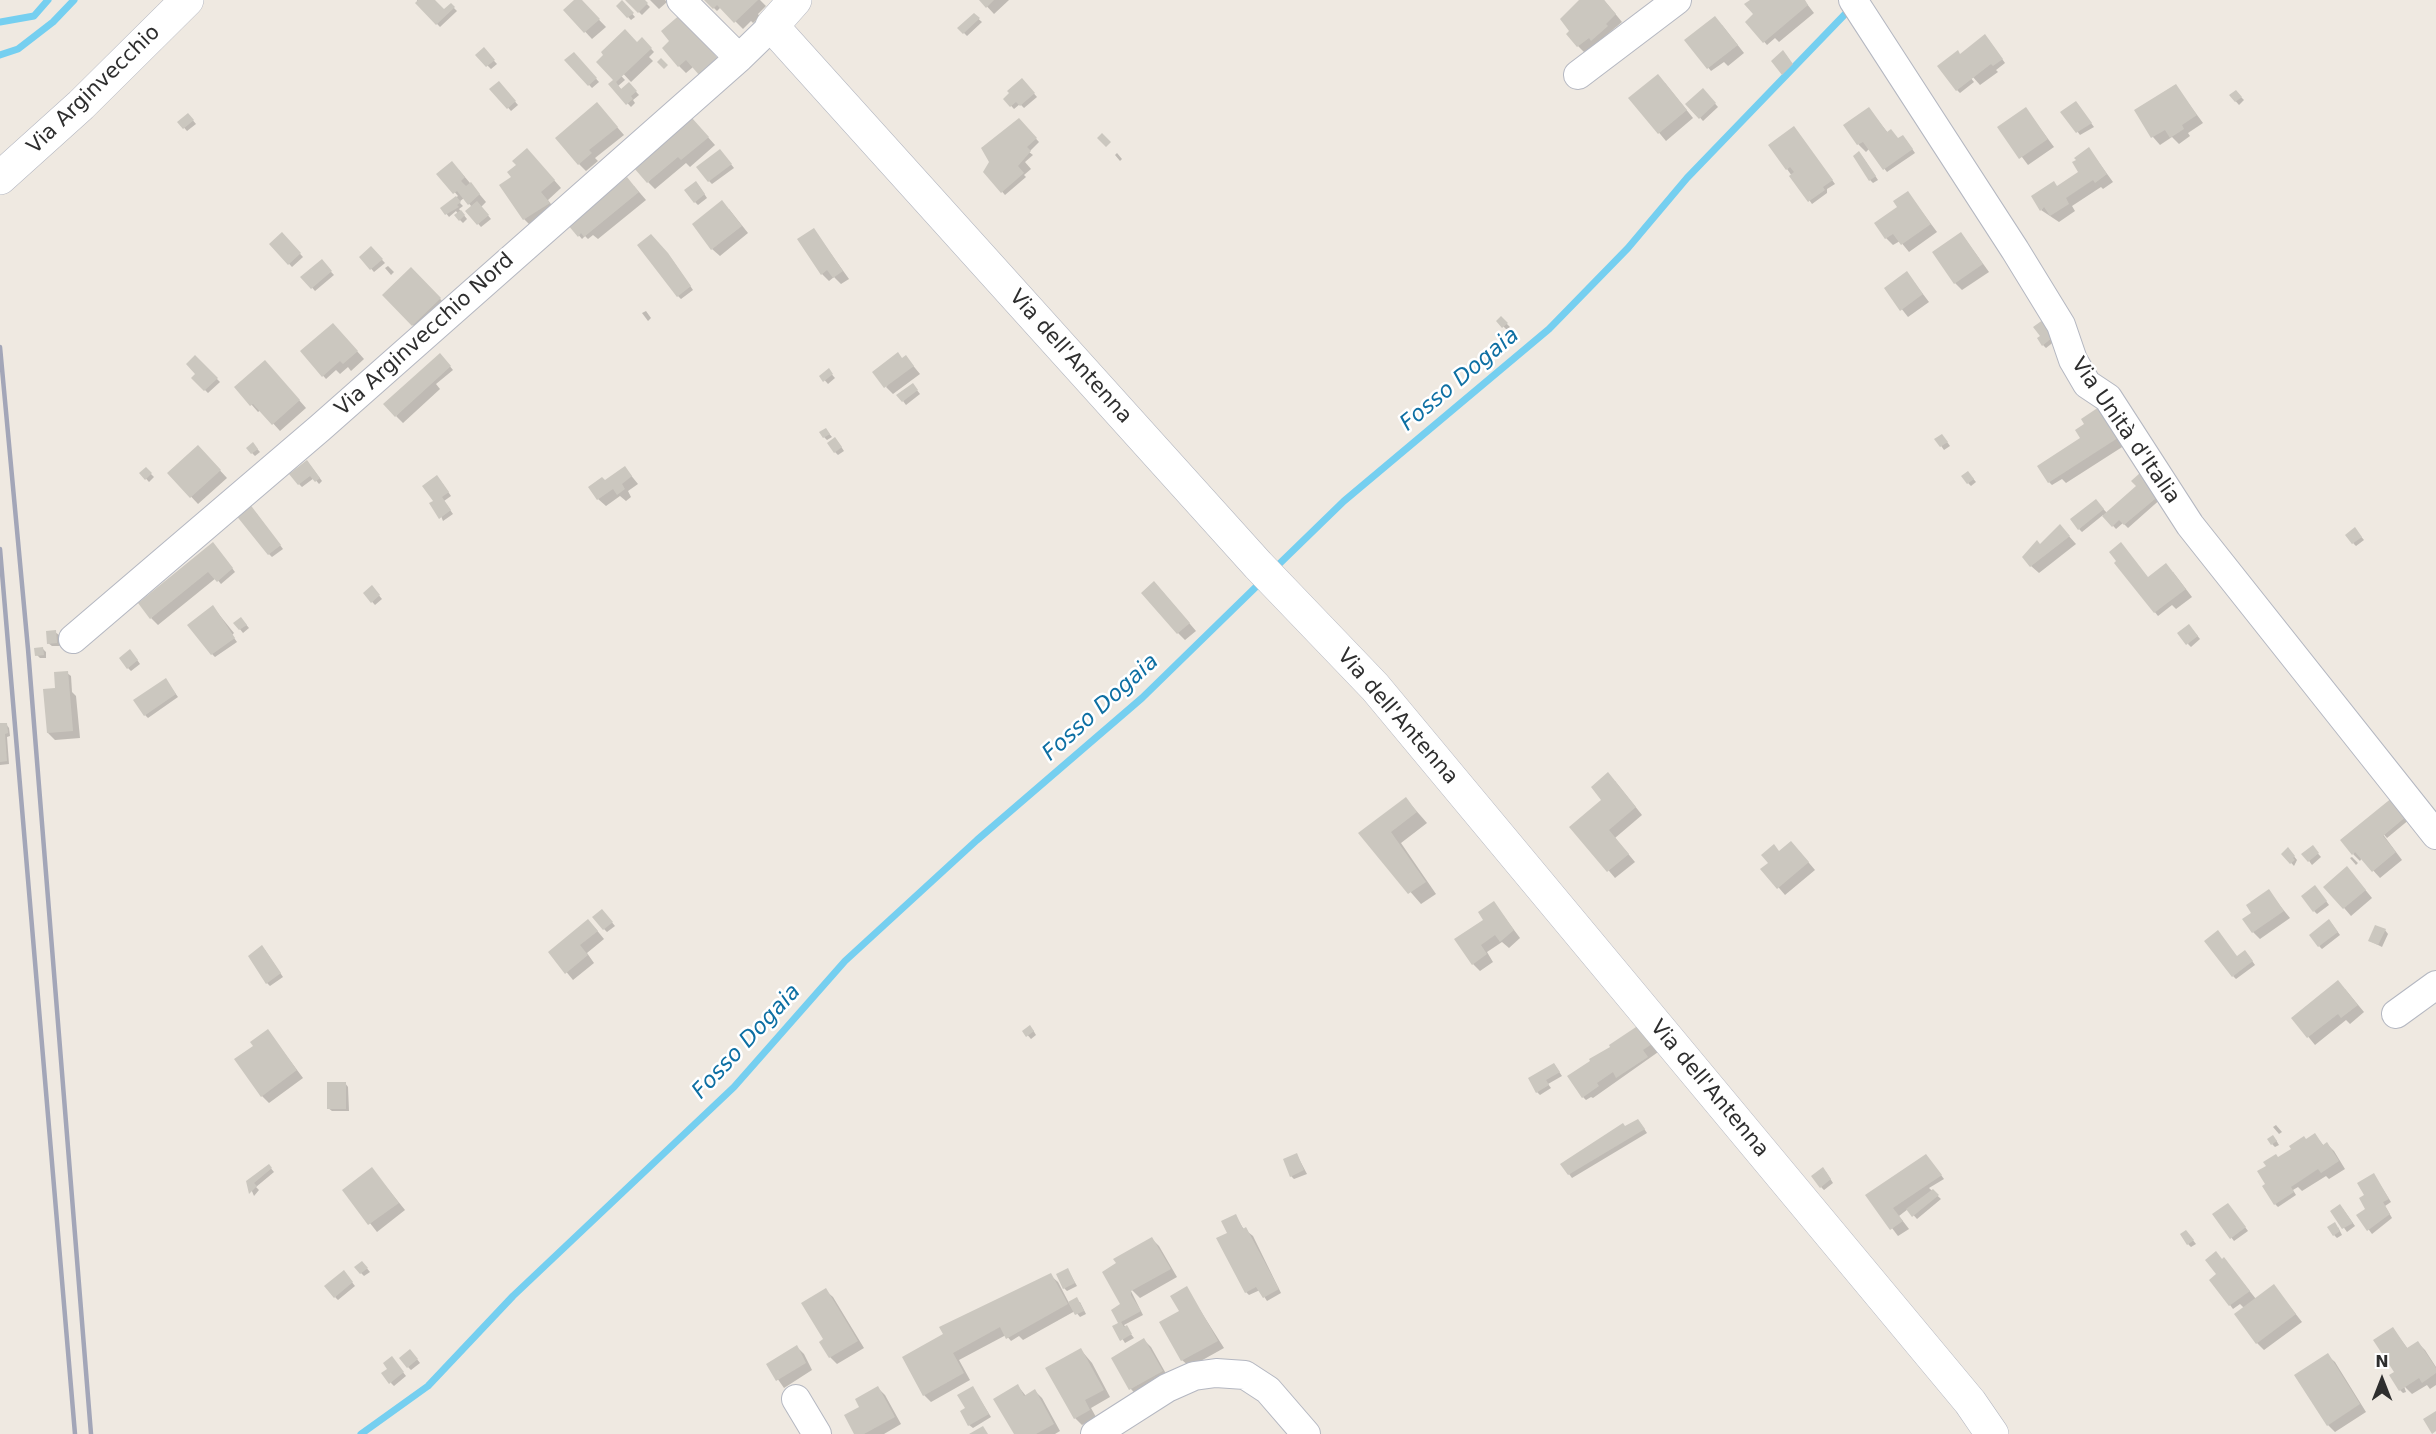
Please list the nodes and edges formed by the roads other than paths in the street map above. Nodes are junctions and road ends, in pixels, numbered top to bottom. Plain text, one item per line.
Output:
1 (187, 0) edge
2 (681, 0) edge
3 (795, 0) edge
4 (1668, 3) edge
5 (1858, 7) edge
6 (771, 26) junction
7 (739, 58) junction
8 (1578, 75) dead end
9 (0, 178) edge
10 (74, 639) dead end
11 (2436, 835) edge
12 (2436, 984) edge
13 (2396, 1014) dead end
14 (796, 1399) dead end
15 (817, 1434) edge
16 (1095, 1434) edge
17 (1306, 1434) edge
18 (1992, 1434) edge

1 - 9 street, Via Arginvecchio
2 - 7 street
3 - 6 street
4 - 8 street
5 - 11 street, Via Unità d'Italia
6 - 7 street, Via Arginvecchio Nord
6 - 18 street, Via dell'Antenna
7 - 10 street, Via Arginvecchio Nord
12 - 13 street
14 - 15 street
16 - 17 street

